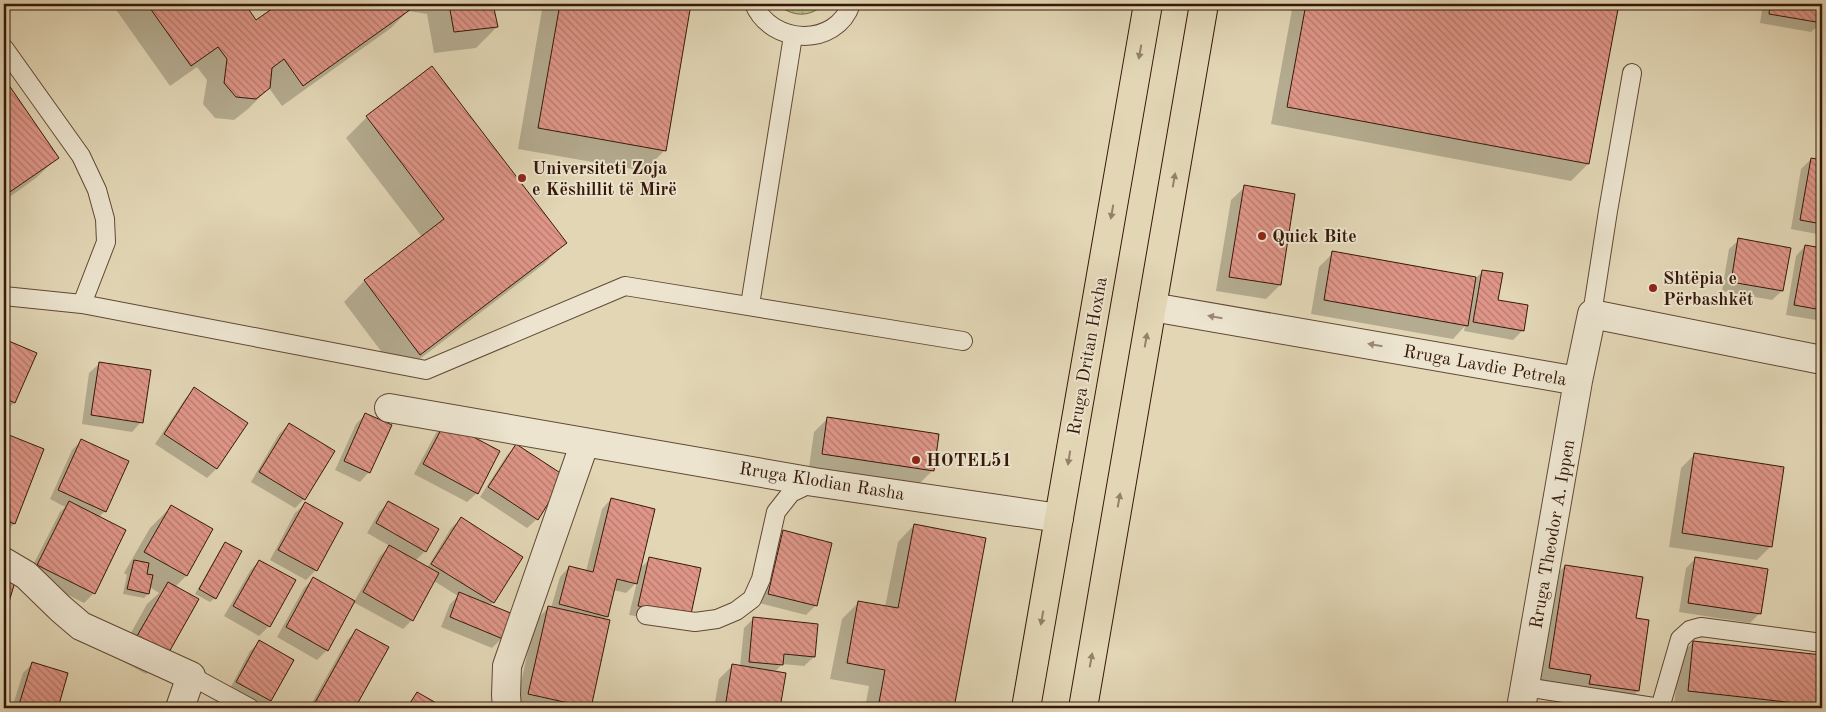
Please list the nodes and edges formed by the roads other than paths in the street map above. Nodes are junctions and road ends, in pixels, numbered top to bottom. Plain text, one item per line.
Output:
1 (754, 4) edge
2 (851, 4) edge
3 (1148, 4) edge
4 (1204, 4) edge
5 (793, 36) junction
6 (4, 48) edge
7 (1632, 73) dead end
8 (4, 296) edge
9 (82, 304) junction
10 (750, 305) junction
11 (1152, 307) junction
12 (1592, 314) junction
13 (963, 341) dead end
14 (1822, 360) edge
15 (1578, 381) junction
16 (389, 408) dead end
17 (585, 442) junction
18 (814, 482) junction
19 (1059, 518) junction
20 (4, 562) edge
21 (646, 615) dead end
22 (1822, 643) edge
23 (190, 676) junction
24 (1523, 698) edge
25 (180, 708) edge
26 (250, 708) edge
27 (507, 708) edge
28 (1026, 708) edge
29 (1083, 708) edge

1 - 5 lane
2 - 5 lane
3 -> 19 main road, Rruga Dritan Hoxha
11 -> 4 main road
5 - 10 lane
6 - 9 lane
7 - 12 lane
8 - 9 lane
9 - 10 lane
10 - 13 lane
15 -> 11 street, Rruga Lavdie Petrela
29 -> 11 main road
12 - 14 street
12 - 15 street, Rruga Lavdie Petrela
15 - 24 street, Rruga Theodor A. Ippen
16 - 17 street, Rruga Klodian Rasha
17 - 18 street, Rruga Klodian Rasha
17 - 27 street
18 - 19 street, Rruga Klodian Rasha
18 - 21 lane
19 -> 28 main road, Rruga Dritan Hoxha
20 - 23 street
22 - 24 lane, Rruga Theodor A. Ippen
23 - 25 street
23 - 26 lane

